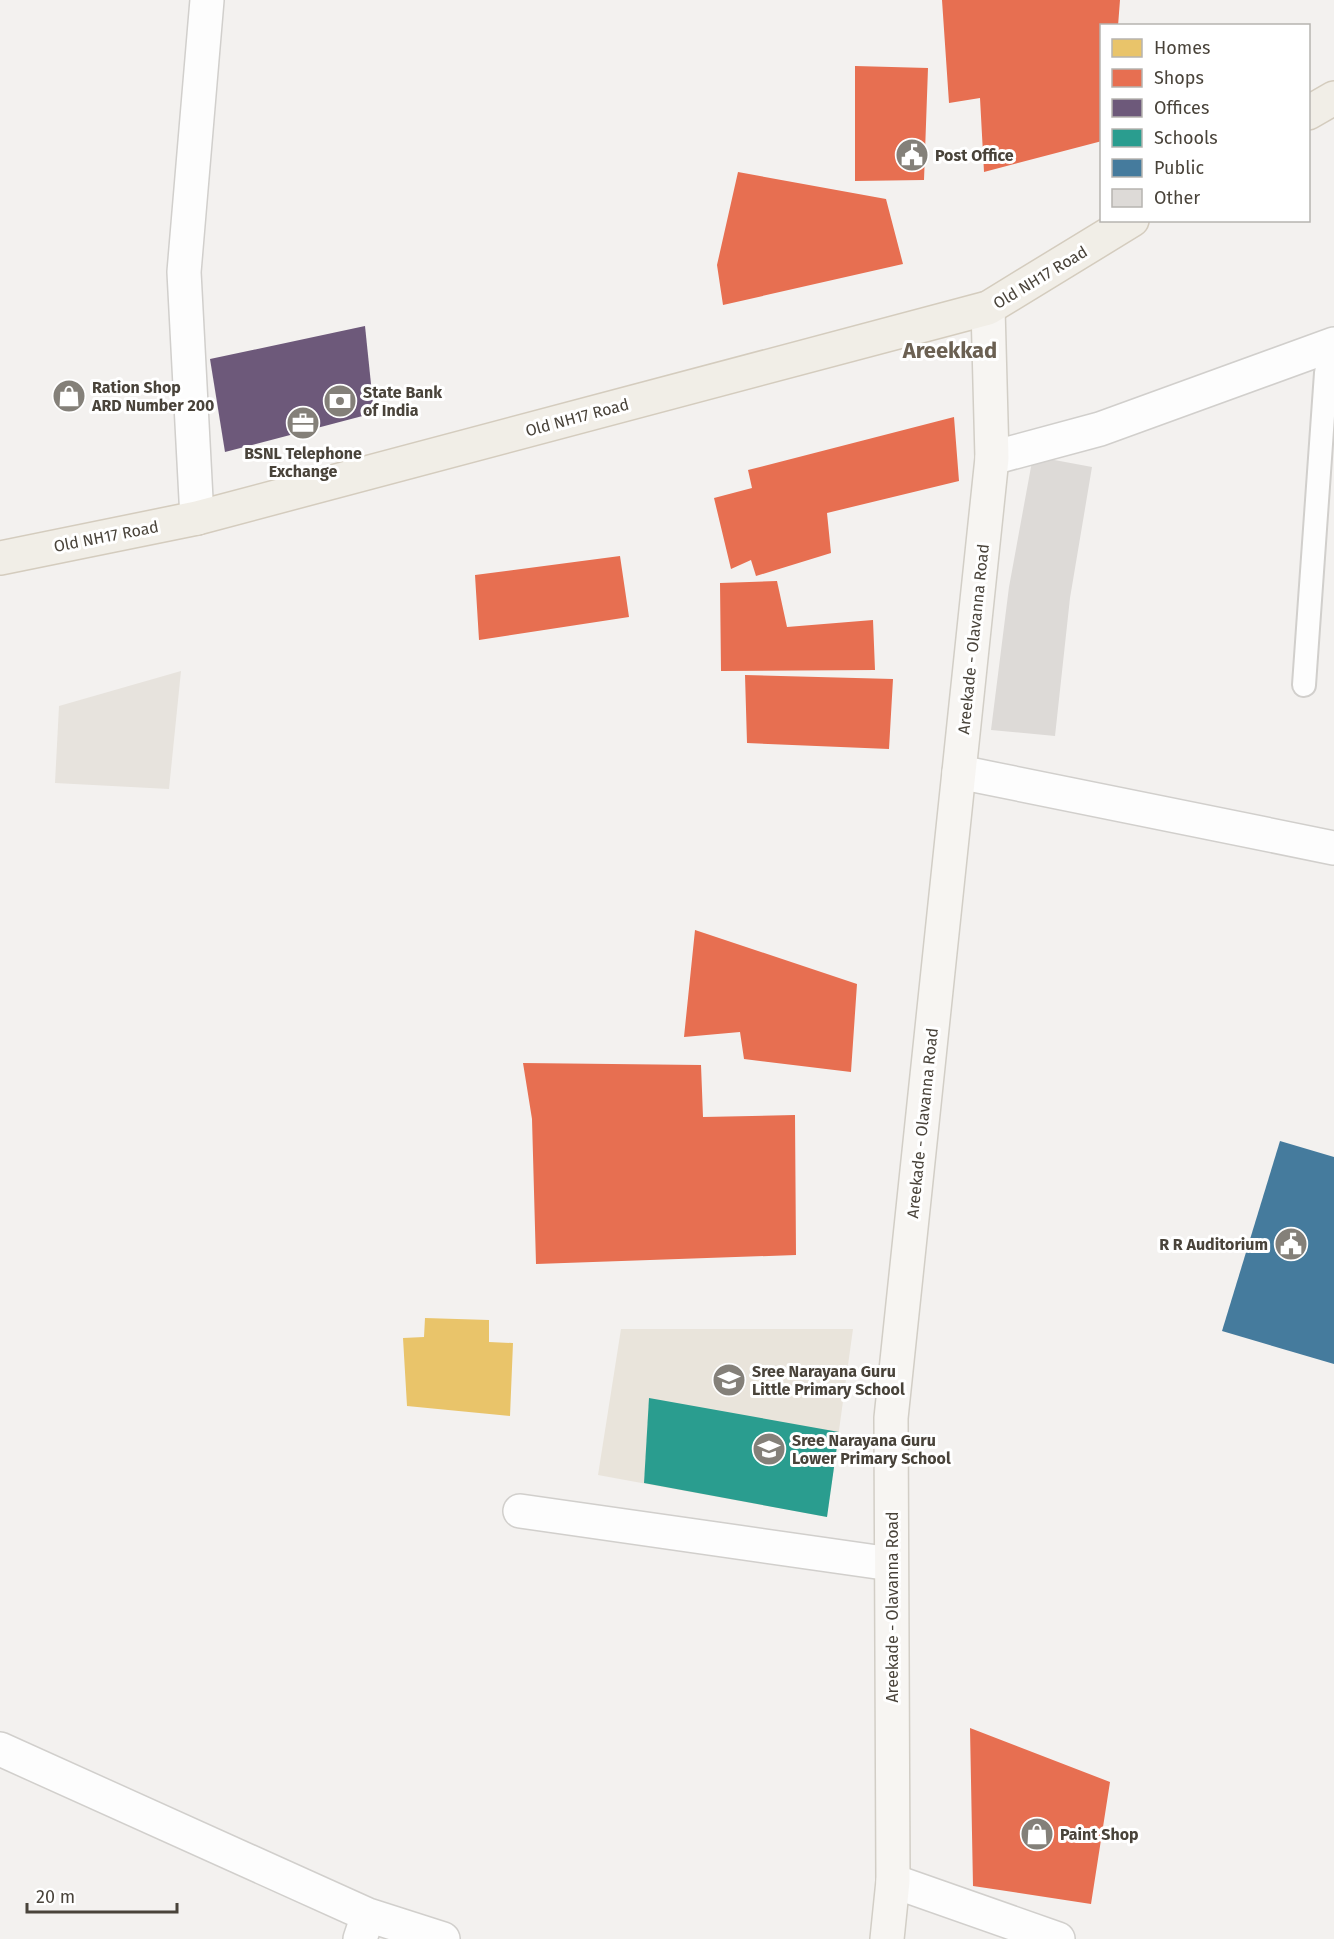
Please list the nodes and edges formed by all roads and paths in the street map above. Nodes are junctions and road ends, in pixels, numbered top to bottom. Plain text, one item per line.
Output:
1 (207, 0) edge
2 (1334, 98) edge
3 (1310, 112) edge
4 (1129, 222) edge
5 (988, 308) junction
6 (1333, 344) edge
7 (992, 458) junction
8 (197, 518) junction
9 (0, 558) edge
10 (1304, 685) dead end
11 (959, 772) junction
12 (1334, 848) edge
13 (520, 1511) dead end
14 (891, 1564) junction
15 (0, 1749) edge
16 (892, 1881) junction
17 (364, 1927) edge
18 (443, 1939) edge
19 (887, 1939) edge
20 (1058, 1939) edge

1 - 8 street
2 - 3 main road
4 - 5 main road, Old NH17 Road
5 - 7 main road, Areekade - Olavanna Road
5 - 8 main road, Old NH17 Road
6 - 7 street
6 - 10 lane
7 - 11 main road, Areekade - Olavanna Road
8 - 9 main road, Old NH17 Road
11 - 12 street
11 - 14 main road, Areekade - Olavanna Road
13 - 14 street
14 - 16 main road, Areekade - Olavanna Road
15 - 17 street
16 - 19 main road, Areekade - Olavanna Road
16 - 20 street
17 - 18 street

